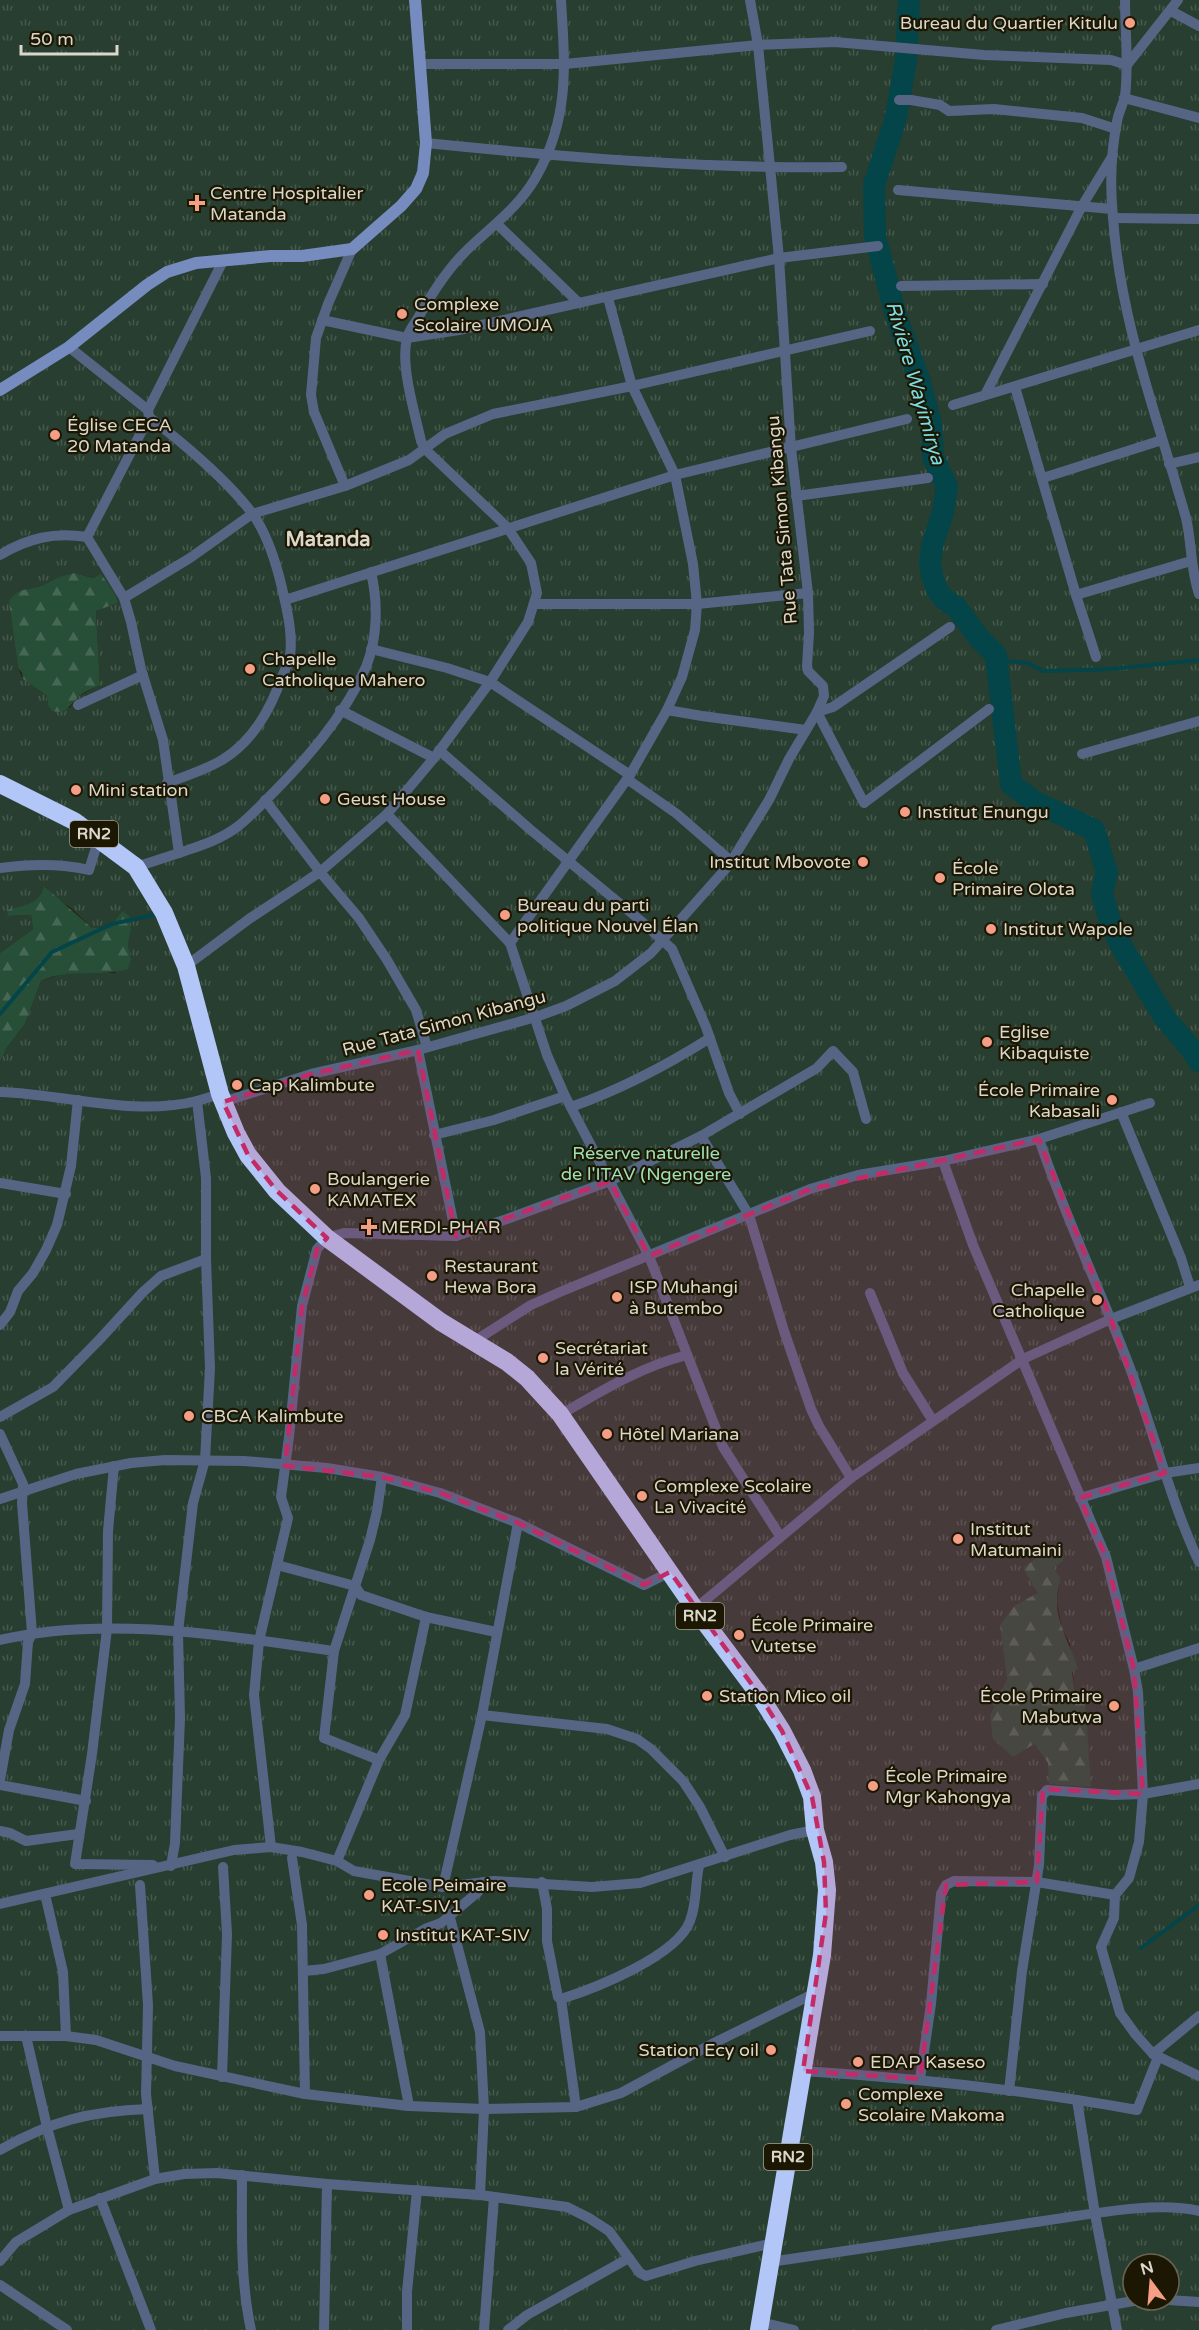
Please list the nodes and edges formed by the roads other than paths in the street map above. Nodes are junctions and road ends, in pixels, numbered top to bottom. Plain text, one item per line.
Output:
1 (415, 0) edge
2 (561, 0) edge
3 (750, 0) edge
4 (1125, 0) edge
5 (1178, 0) edge
6 (1171, 11) junction
7 (1199, 26) edge
8 (758, 45) junction
9 (420, 64) junction
10 (564, 64) junction
11 (1127, 65) junction
12 (1124, 98) junction
13 (899, 100) dead end
14 (1199, 118) edge
15 (1116, 129) junction
16 (426, 143) junction
17 (547, 155) junction
18 (1113, 155) junction
19 (842, 167) dead end
20 (770, 168) junction
21 (898, 190) dead end
22 (1082, 206) junction
23 (1113, 213) junction
24 (1199, 219) edge
25 (497, 224) junction
26 (878, 246) dead end
27 (352, 249) junction
28 (779, 258) junction
29 (223, 261) junction
30 (1043, 284) junction
31 (901, 286) dead end
32 (608, 298) junction
33 (579, 303) junction
34 (322, 320) junction
35 (1199, 330) edge
36 (870, 331) dead end
37 (407, 338) junction
38 (69, 347) junction
39 (785, 350) junction
40 (1136, 351) junction
41 (632, 386) junction
42 (1016, 387) junction
43 (0, 390) edge
44 (985, 395) junction
45 (953, 405) dead end
46 (149, 413) junction
47 (907, 419) dead end
48 (1162, 440) junction
49 (791, 448) junction
50 (425, 449) junction
51 (1199, 457) edge
52 (1169, 464) junction
53 (675, 475) junction
54 (928, 478) dead end
55 (1043, 478) junction
56 (345, 486) junction
57 (796, 496) junction
58 (252, 514) junction
59 (507, 527) junction
60 (87, 537) junction
61 (0, 555) edge
62 (1191, 561) junction
63 (371, 572) junction
64 (808, 593) junction
65 (1199, 594) edge
66 (1076, 595) junction
67 (124, 598) junction
68 (285, 600) junction
69 (534, 604) junction
70 (697, 604) junction
71 (950, 627) dead end
72 (371, 649) junction
73 (1096, 657) dead end
74 (143, 675) junction
75 (490, 682) junction
76 (78, 705) dead end
77 (989, 709) dead end
78 (340, 710) junction
79 (667, 710) junction
80 (818, 712) junction
81 (1199, 721) edge
82 (806, 730) junction
83 (436, 754) junction
84 (1082, 754) dead end
85 (628, 777) junction
86 (167, 783) junction
87 (0, 784) edge
88 (265, 800) junction
89 (387, 814) junction
90 (99, 838) junction
91 (178, 853) junction
92 (569, 861) junction
93 (731, 861) junction
94 (0, 867) edge
95 (136, 867) junction
96 (320, 872) junction
97 (663, 940) junction
98 (510, 943) junction
99 (186, 966) junction
100 (536, 1017) junction
101 (710, 1038) junction
102 (422, 1048) junction
103 (0, 1092) edge
104 (565, 1096) junction
105 (222, 1098) junction
106 (78, 1100) junction
107 (197, 1101) junction
108 (1150, 1103) dead end
109 (571, 1107) junction
110 (1121, 1112) junction
111 (740, 1114) junction
112 (866, 1119) dead end
113 (434, 1135) junction
114 (701, 1136) junction
115 (1039, 1139) junction
116 (943, 1161) junction
117 (610, 1181) junction
118 (0, 1183) edge
119 (66, 1194) junction
120 (749, 1215) junction
121 (456, 1236) junction
122 (327, 1238) junction
123 (649, 1256) junction
124 (206, 1259) junction
125 (1194, 1286) edge
126 (870, 1293) dead end
127 (1111, 1319) junction
128 (0, 1325) edge
129 (473, 1342) junction
130 (687, 1355) junction
131 (1023, 1359) junction
132 (560, 1415) junction
133 (0, 1417) edge
134 (933, 1421) junction
135 (0, 1434) edge
136 (206, 1460) junction
137 (114, 1466) junction
138 (285, 1466) junction
139 (1199, 1468) edge
140 (1165, 1473) junction
141 (382, 1477) junction
142 (851, 1478) junction
143 (24, 1490) junction
144 (1080, 1498) junction
145 (0, 1499) edge
146 (518, 1523) junction
147 (780, 1536) junction
148 (1199, 1562) edge
149 (277, 1565) junction
150 (670, 1572) junction
151 (354, 1586) junction
152 (695, 1609) junction
153 (426, 1617) junction
154 (106, 1629) junction
155 (178, 1632) junction
156 (496, 1632) junction
157 (32, 1633) junction
158 (0, 1640) edge
159 (259, 1641) junction
160 (1199, 1648) edge
161 (334, 1651) junction
162 (1134, 1670) junction
163 (482, 1715) junction
164 (379, 1760) junction
165 (0, 1780) edge
166 (1199, 1784) edge
167 (0, 1785) edge
168 (1143, 1794) junction
169 (86, 1801) junction
170 (815, 1830) junction
171 (0, 1831) edge
172 (78, 1834) junction
173 (271, 1847) junction
174 (725, 1857) junction
175 (292, 1858) dead end
176 (337, 1861) junction
177 (171, 1866) junction
178 (699, 1866) junction
179 (223, 1867) dead end
180 (483, 1882) junction
181 (542, 1882) junction
182 (1037, 1882) junction
183 (140, 1885) dead end
184 (443, 1887) junction
185 (45, 1894) junction
186 (1114, 1895) junction
187 (0, 1904) edge
188 (449, 1914) junction
189 (380, 1954) junction
190 (303, 1971) junction
191 (815, 1994) junction
192 (561, 1999) junction
193 (1199, 2016) edge
194 (0, 2036) edge
195 (26, 2036) junction
196 (66, 2036) junction
197 (1155, 2055) junction
198 (146, 2057) junction
199 (803, 2071) junction
200 (1199, 2076) edge
201 (222, 2077) junction
202 (920, 2079) junction
203 (1009, 2091) junction
204 (305, 2094) junction
205 (1077, 2100) junction
206 (409, 2106) junction
207 (576, 2107) junction
208 (148, 2109) junction
209 (484, 2109) junction
210 (47, 2127) junction
211 (0, 2150) edge
212 (242, 2175) junction
213 (155, 2179) junction
214 (327, 2184) junction
215 (417, 2190) junction
216 (480, 2195) junction
217 (494, 2197) junction
218 (100, 2198) junction
219 (69, 2210) junction
220 (1199, 2211) edge
221 (1095, 2214) junction
222 (772, 2243) junction
223 (629, 2258) junction
224 (0, 2261) edge
225 (770, 2262) junction
226 (0, 2285) edge
227 (1181, 2301) edge
228 (1199, 2302) edge
229 (1121, 2303) edge
230 (1111, 2304) junction
231 (50, 2325) edge
232 (759, 2326) edge
233 (67, 2330) edge
234 (151, 2330) edge
235 (251, 2330) edge
236 (324, 2330) edge
237 (407, 2330) edge
238 (484, 2330) edge
239 (508, 2330) edge
240 (794, 2330) edge
241 (996, 2330) edge
242 (1118, 2330) edge

1 - 9 street
2 - 10 street
3 - 8 street, Rue Tata Simon Kibangu
4 - 11 street
5 - 6 street
6 - 7 street
6 - 11 street
8 - 10 street
8 - 11 street
8 - 20 street, Rue Tata Simon Kibangu
9 - 10 street
9 - 16 street
10 - 17 street
11 - 12 street
12 - 14 street
12 - 15 street
13 - 15 street
15 - 18 street
16 - 17 street
16 - 27 street
17 - 20 street
17 - 25 street
18 - 22 street
18 - 23 street
19 - 20 street
20 - 28 street, Rue Tata Simon Kibangu
21 - 22 street
22 - 23 street
22 - 30 street
23 - 24 street
23 - 40 street
25 - 33 street
25 - 37 street
26 - 28 street
27 - 29 street
27 - 34 street
28 - 32 street
28 - 39 street, Rue Tata Simon Kibangu
29 - 38 street
29 - 46 street
30 - 31 street
30 - 44 street
32 - 33 street
32 - 41 street
33 - 37 street
34 - 37 street
34 - 56 street
35 - 40 street
36 - 39 street
37 - 50 street
38 - 43 street
38 - 46 street
39 - 41 street
39 - 49 street, Rue Tata Simon Kibangu
40 - 42 street
40 - 48 street
41 - 50 street
41 - 53 street
42 - 44 street
42 - 55 street
44 - 45 street
46 - 58 street
46 - 60 street
47 - 49 street
48 - 52 street
48 - 55 street
49 - 53 street
49 - 57 street, Rue Tata Simon Kibangu
50 - 56 street
50 - 59 street
51 - 52 street
52 - 62 street
53 - 59 street
53 - 70 street
54 - 57 street
55 - 66 street
56 - 58 street
57 - 64 street, Rue Tata Simon Kibangu
58 - 67 street
58 - 68 street
59 - 63 street
59 - 69 street
60 - 61 street
60 - 67 street
62 - 65 street
62 - 66 street
63 - 68 street
63 - 72 street
64 - 70 street
64 - 80 street, Rue Tata Simon Kibangu
66 - 73 street
67 - 74 street
68 - 86 street
69 - 70 street
69 - 75 street
70 - 79 street
71 - 80 street
72 - 75 street
72 - 78 street
74 - 76 street
74 - 86 street
75 - 83 street
75 - 85 street
77 - 80 street
78 - 83 street
78 - 88 street
79 - 82 street
79 - 85 street
80 - 82 street, Rue Tata Simon Kibangu
81 - 84 street
82 - 93 street, Rue Tata Simon Kibangu
83 - 89 street
83 - 92 street
85 - 92 street
85 - 93 street
86 - 91 street
87 - 90 highway, RN2
88 - 91 street
88 - 96 street
89 - 96 street
89 - 98 street
90 - 94 street
90 - 95 highway, RN2
91 - 95 street
92 - 97 street
92 - 98 street
93 - 97 street, Rue Tata Simon Kibangu
95 - 99 highway, RN2
96 - 99 street
96 - 102 street
97 - 100 street, Rue Tata Simon Kibangu
97 - 101 street
98 - 100 street
99 - 105 highway, RN2
100 - 102 street, Rue Tata Simon Kibangu
100 - 104 street
101 - 109 street
101 - 111 street
102 - 105 street, Rue Tata Simon Kibangu
102 - 113 street
103 - 106 street, Rue Tata Simon Kibangu
104 - 109 street
104 - 113 street
105 - 107 street, Rue Tata Simon Kibangu
105 - 122 highway, RN2
106 - 107 street, Rue Tata Simon Kibangu
106 - 119 street
107 - 124 street
108 - 110 street
109 - 117 street
110 - 115 street
110 - 125 street
111 - 112 street
111 - 114 street
113 - 121 street
114 - 117 street
114 - 120 street
115 - 116 street
115 - 127 street
116 - 120 street
116 - 131 street
117 - 121 street
117 - 123 street
118 - 119 street
119 - 128 street
120 - 123 street
120 - 142 street
121 - 122 street
122 - 129 highway, RN2
122 - 138 street
123 - 129 street
123 - 130 street
124 - 133 street
124 - 136 street
125 - 127 street
126 - 134 street
127 - 131 street
127 - 140 street
129 - 132 highway, RN2
130 - 132 street
130 - 147 street
131 - 134 street
131 - 144 street
132 - 150 highway, RN2
134 - 142 street
135 - 143 street
136 - 137 street
136 - 138 street
136 - 155 street
137 - 143 street
137 - 154 street
138 - 141 street
138 - 149 street
139 - 140 street
140 - 144 street
140 - 148 street
141 - 146 street
141 - 151 street
142 - 147 street
143 - 145 street
143 - 157 street
144 - 162 street
146 - 150 street
146 - 156 street
147 - 152 street
149 - 151 street
149 - 159 street
150 - 152 highway, RN2
151 - 153 street
151 - 161 street
152 - 170 highway, RN2
153 - 156 street
153 - 164 street
154 - 155 street
154 - 157 street
154 - 169 street
155 - 159 street
155 - 177 street
156 - 163 street
157 - 158 street
157 - 165 street
159 - 161 street
159 - 173 street
160 - 162 street
161 - 164 street
162 - 168 street
163 - 174 street
163 - 184 street
164 - 176 street
166 - 168 street
167 - 169 street
168 - 182 street
168 - 186 street
169 - 172 street
170 - 174 street
170 - 191 highway, RN2
171 - 172 street
172 - 177 street
173 - 176 street
173 - 177 street
174 - 178 street
175 - 190 street
176 - 184 street
177 - 185 street
178 - 181 street
178 - 192 street
179 - 201 street
180 - 181 street
180 - 184 street
180 - 188 street
181 - 192 street
182 - 186 street
182 - 202 street
182 - 203 street
183 - 198 street
185 - 187 street
185 - 196 street
186 - 197 street
188 - 189 street
188 - 209 street
189 - 190 street
189 - 206 street
190 - 204 street
191 - 199 highway, RN2
191 - 207 street
192 - 207 street
193 - 197 street
194 - 195 street
195 - 196 street
195 - 210 street
196 - 198 street
197 - 200 street
197 - 205 street
198 - 201 street
198 - 208 street
199 - 202 street
199 - 222 highway, RN2
201 - 204 street
202 - 203 street
203 - 205 street
204 - 206 street
205 - 221 street
206 - 209 street
207 - 209 street
208 - 210 street
208 - 213 street
209 - 216 street
210 - 211 street
210 - 219 street
212 - 213 street
212 - 214 street
212 - 235 street
213 - 218 street
214 - 215 street
214 - 236 street
215 - 216 street
215 - 237 street
216 - 217 street
217 - 223 street
217 - 238 street
218 - 219 street
218 - 234 street
219 - 224 street
220 - 221 street
221 - 225 street
221 - 230 street
222 - 223 street
222 - 225 highway, RN2
223 - 239 street
225 - 232 highway, RN2
226 - 231 street
227 - 228 street
229 - 230 street
230 - 241 street
230 - 242 street
231 - 233 street
232 - 240 street

